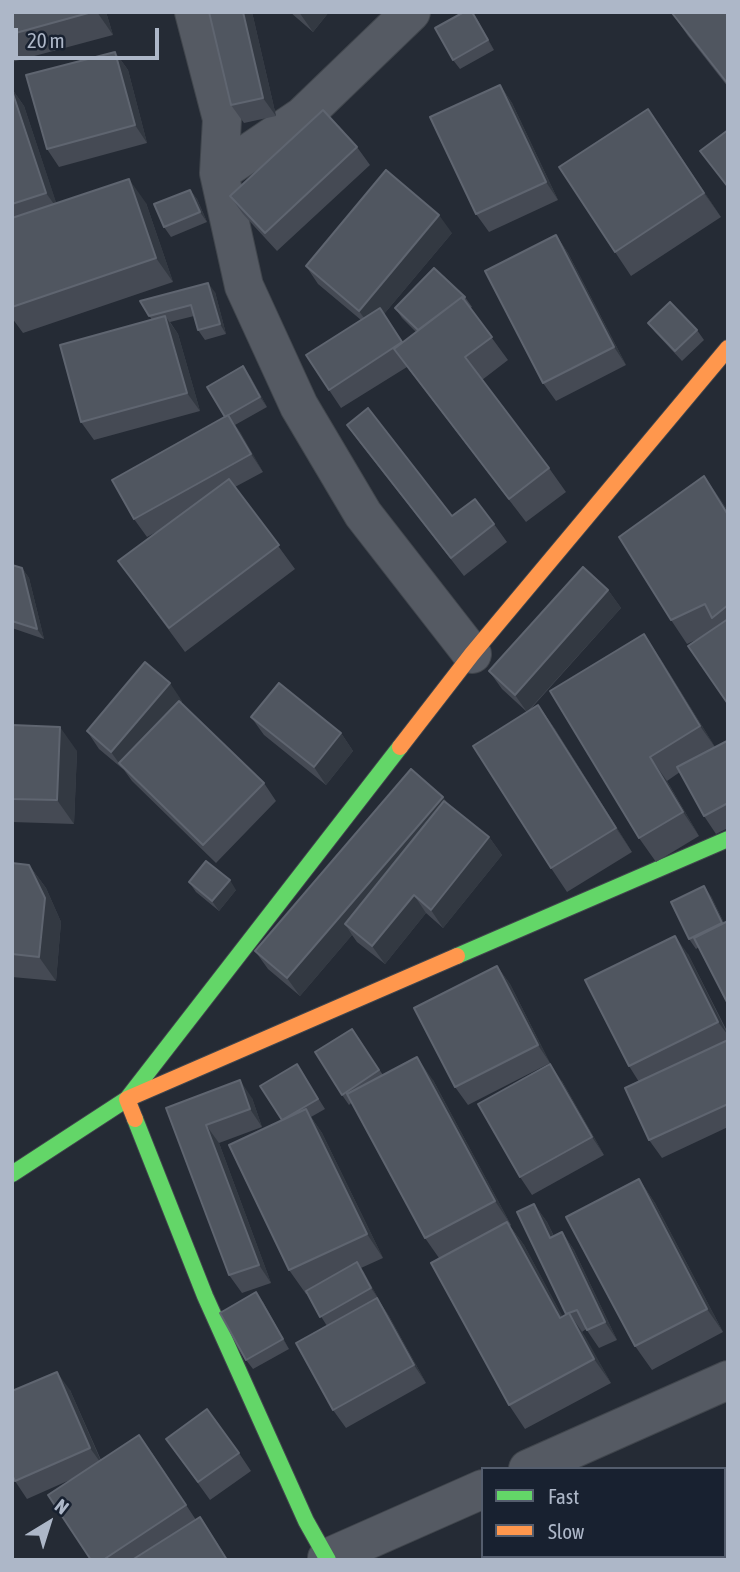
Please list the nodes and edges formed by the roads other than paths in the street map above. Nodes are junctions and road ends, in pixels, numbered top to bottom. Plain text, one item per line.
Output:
1 (194, 12) edge
2 (411, 12) edge
3 (219, 173) junction
4 (728, 348) edge
5 (472, 654) junction
6 (728, 839) edge
7 (127, 1099) junction
8 (12, 1174) edge
9 (728, 1380) edge
10 (532, 1467) edge
11 (481, 1490) edge
12 (327, 1559) edge

1 - 3 street
2 - 3 street
3 - 5 street
4 - 5 street
5 - 7 street
6 - 7 street
7 - 8 street
7 - 12 street
9 - 10 street
11 - 12 street

